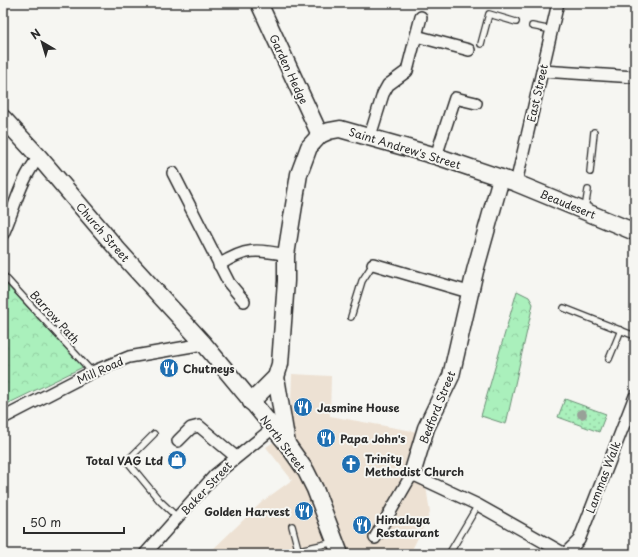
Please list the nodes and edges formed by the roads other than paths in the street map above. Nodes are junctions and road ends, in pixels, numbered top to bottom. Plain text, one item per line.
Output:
1 (259, 3) edge
2 (558, 3) edge
3 (420, 17) dead end
4 (516, 22) dead end
5 (532, 26) dead end
6 (552, 30) junction
7 (416, 36) junction
8 (481, 44) dead end
9 (469, 50) dead end
10 (542, 71) junction
11 (635, 77) edge
12 (476, 103) dead end
13 (3, 118) edge
14 (594, 132) dead end
15 (320, 135) junction
16 (370, 136) junction
17 (436, 156) junction
18 (39, 157) junction
19 (590, 172) dead end
20 (173, 173) dead end
21 (501, 178) junction
22 (516, 184) junction
23 (588, 190) dead end
24 (585, 211) junction
25 (635, 232) edge
26 (3, 234) edge
27 (286, 255) junction
28 (373, 264) joint
29 (219, 265) junction
30 (3, 275) edge
31 (472, 293) junction
32 (244, 301) dead end
33 (564, 308) dead end
34 (351, 317) dead end
35 (621, 330) junction
36 (635, 336) edge
37 (204, 344) junction
38 (609, 359) dead end
39 (92, 372) junction
40 (276, 377) junction
41 (635, 396) edge
42 (251, 402) junction
43 (3, 418) edge
44 (273, 428) junction
45 (154, 434) dead end
46 (178, 441) dead end
47 (287, 444) junction
48 (236, 457) junction
49 (412, 474) junction
50 (478, 506) junction
51 (178, 518) junction
52 (292, 526) dead end
53 (375, 538) dead end
54 (338, 548) edge
55 (298, 550) junction
56 (145, 554) edge
57 (281, 554) edge
58 (449, 554) edge
59 (565, 554) edge

1 - 15 street, Garden Hedge
2 - 6 street, East Street
3 - 7 street
4 - 8 lane
5 - 6 lane
6 - 10 street, East Street
7 - 9 street
7 - 16 street
10 - 11 street
10 - 22 street, East Street
12 - 17 street
13 - 18 street, Church Street
14 - 19 lane
15 - 16 street, Saint Andrew's Street
15 - 27 street
16 - 17 street, Saint Andrew's Street
17 - 21 street, Saint Andrew's Street
18 - 26 street
18 - 37 street, Church Street
20 - 29 street
21 - 22 street, Beaudesert
21 - 31 street, Bedford Street
22 - 24 street, Beaudesert
23 - 24 lane
24 - 25 street, Beaudesert
27 - 29 street
27 - 40 street
28 - 31 street
28 - 34 lane
29 - 32 street
30 - 39 lane, Barrow Path
31 - 49 street, Bedford Street
33 - 35 lane
35 - 36 lane
35 - 38 lane
37 - 39 street, Mill Road
37 - 42 street, North Street
39 - 43 street, Mill Road
40 - 42 street
40 - 47 street
41 - 59 street, Lammas Walk
42 - 44 street, North Street
44 - 47 street, North Street
44 - 48 street, Baker Street
45 - 51 lane
46 - 48 street
47 - 54 street, North Street
48 - 51 street, Baker Street
49 - 50 street, Lammas Walk
49 - 53 street
50 - 58 lane
50 - 59 street, Lammas Walk
51 - 56 street, Baker Street
52 - 55 lane
54 - 55 lane
55 - 57 lane

